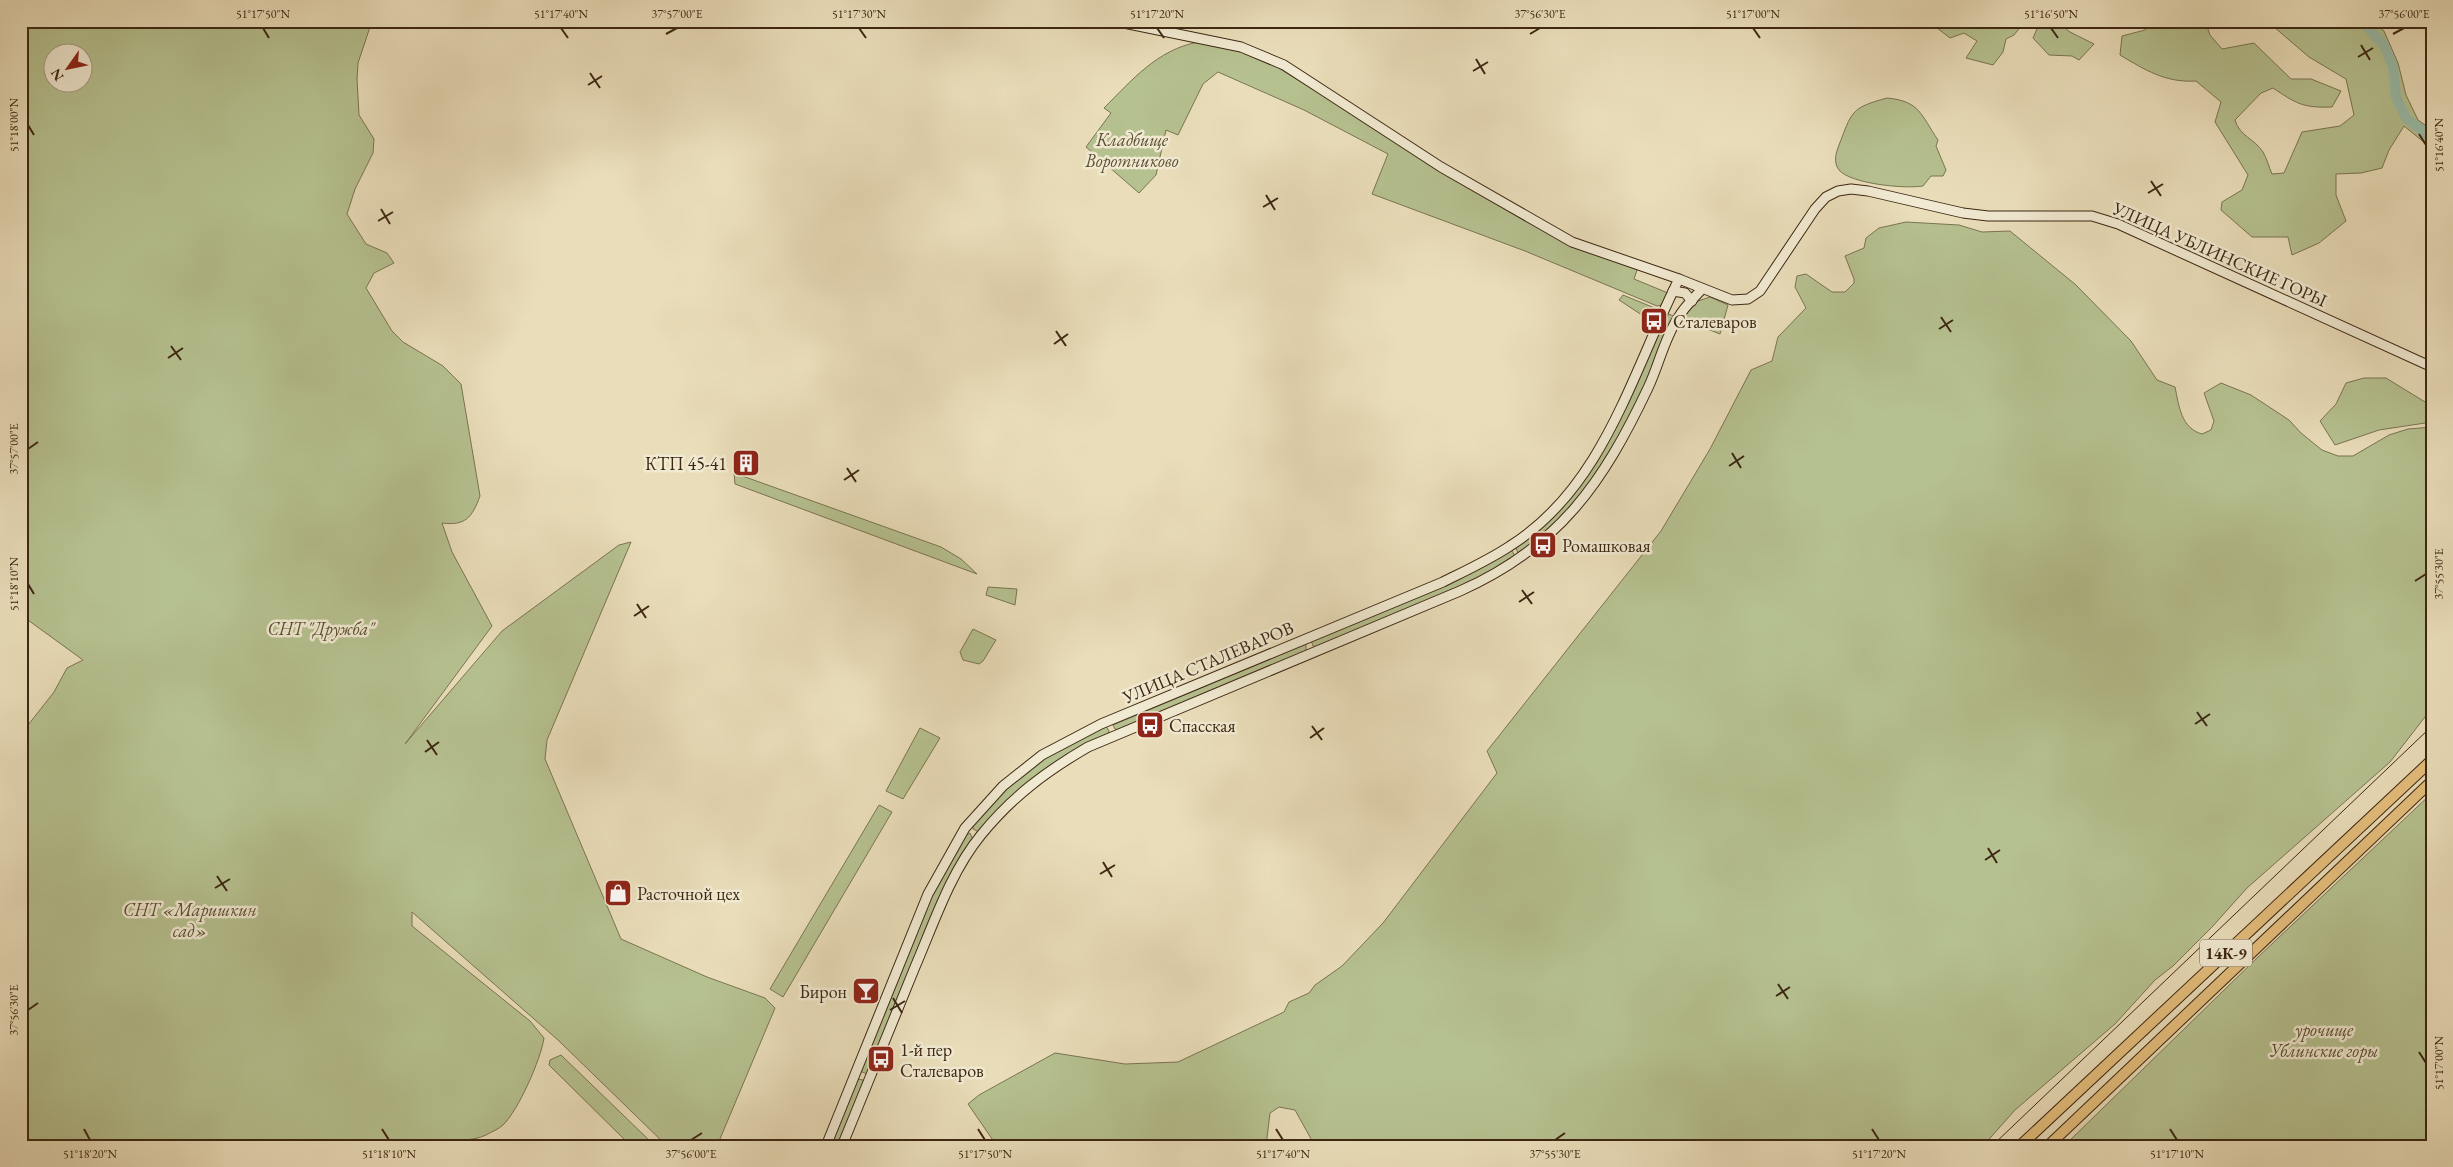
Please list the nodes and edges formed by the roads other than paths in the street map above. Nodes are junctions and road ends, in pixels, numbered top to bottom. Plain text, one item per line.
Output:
1 (1114, 21) edge
2 (1680, 279) junction
3 (1702, 289) junction
4 (1673, 292) junction
5 (1692, 301) junction
6 (1664, 310) junction
7 (1678, 316) junction
8 (2432, 367) edge
9 (1511, 546) junction
10 (1518, 560) junction
11 (1307, 637) junction
12 (1313, 652) junction
13 (1108, 722) junction
14 (1114, 735) junction
15 (2432, 760) edge
16 (2432, 781) edge
17 (965, 828) junction
18 (980, 836) junction
19 (855, 1074) junction
20 (869, 1079) junction
21 (826, 1146) edge
22 (842, 1146) edge
23 (2020, 1146) edge
24 (2048, 1146) edge

1 - 2 main road
2 - 3 main road
2 - 4 main road, УЛИЦА СТАЛЕВАРОВ
3 - 5 main road, УЛИЦА СТАЛЕВАРОВ
3 - 8 main road, УЛИЦА УБЛИНСКИЕ ГОРЫ
4 - 5 main road
4 - 6 main road, УЛИЦА СТАЛЕВАРОВ
5 - 7 main road, УЛИЦА СТАЛЕВАРОВ
6 - 7 main road
6 - 9 main road, УЛИЦА СТАЛЕВАРОВ
7 - 10 main road, УЛИЦА СТАЛЕВАРОВ
9 - 10 main road
9 - 11 main road, УЛИЦА СТАЛЕВАРОВ
10 - 12 main road, УЛИЦА СТАЛЕВАРОВ
11 - 12 main road
11 - 13 main road, УЛИЦА СТАЛЕВАРОВ
12 - 14 main road, УЛИЦА СТАЛЕВАРОВ
13 - 14 main road
13 - 17 main road, УЛИЦА СТАЛЕВАРОВ
14 - 18 main road, УЛИЦА СТАЛЕВАРОВ
15 - 23 main road, 14К-9
16 - 24 main road
17 - 18 main road
17 - 19 main road, УЛИЦА СТАЛЕВАРОВ
18 - 20 main road, УЛИЦА СТАЛЕВАРОВ
19 - 20 main road
19 - 21 main road, УЛИЦА СТАЛЕВАРОВ
20 - 22 main road, УЛИЦА СТАЛЕВАРОВ

